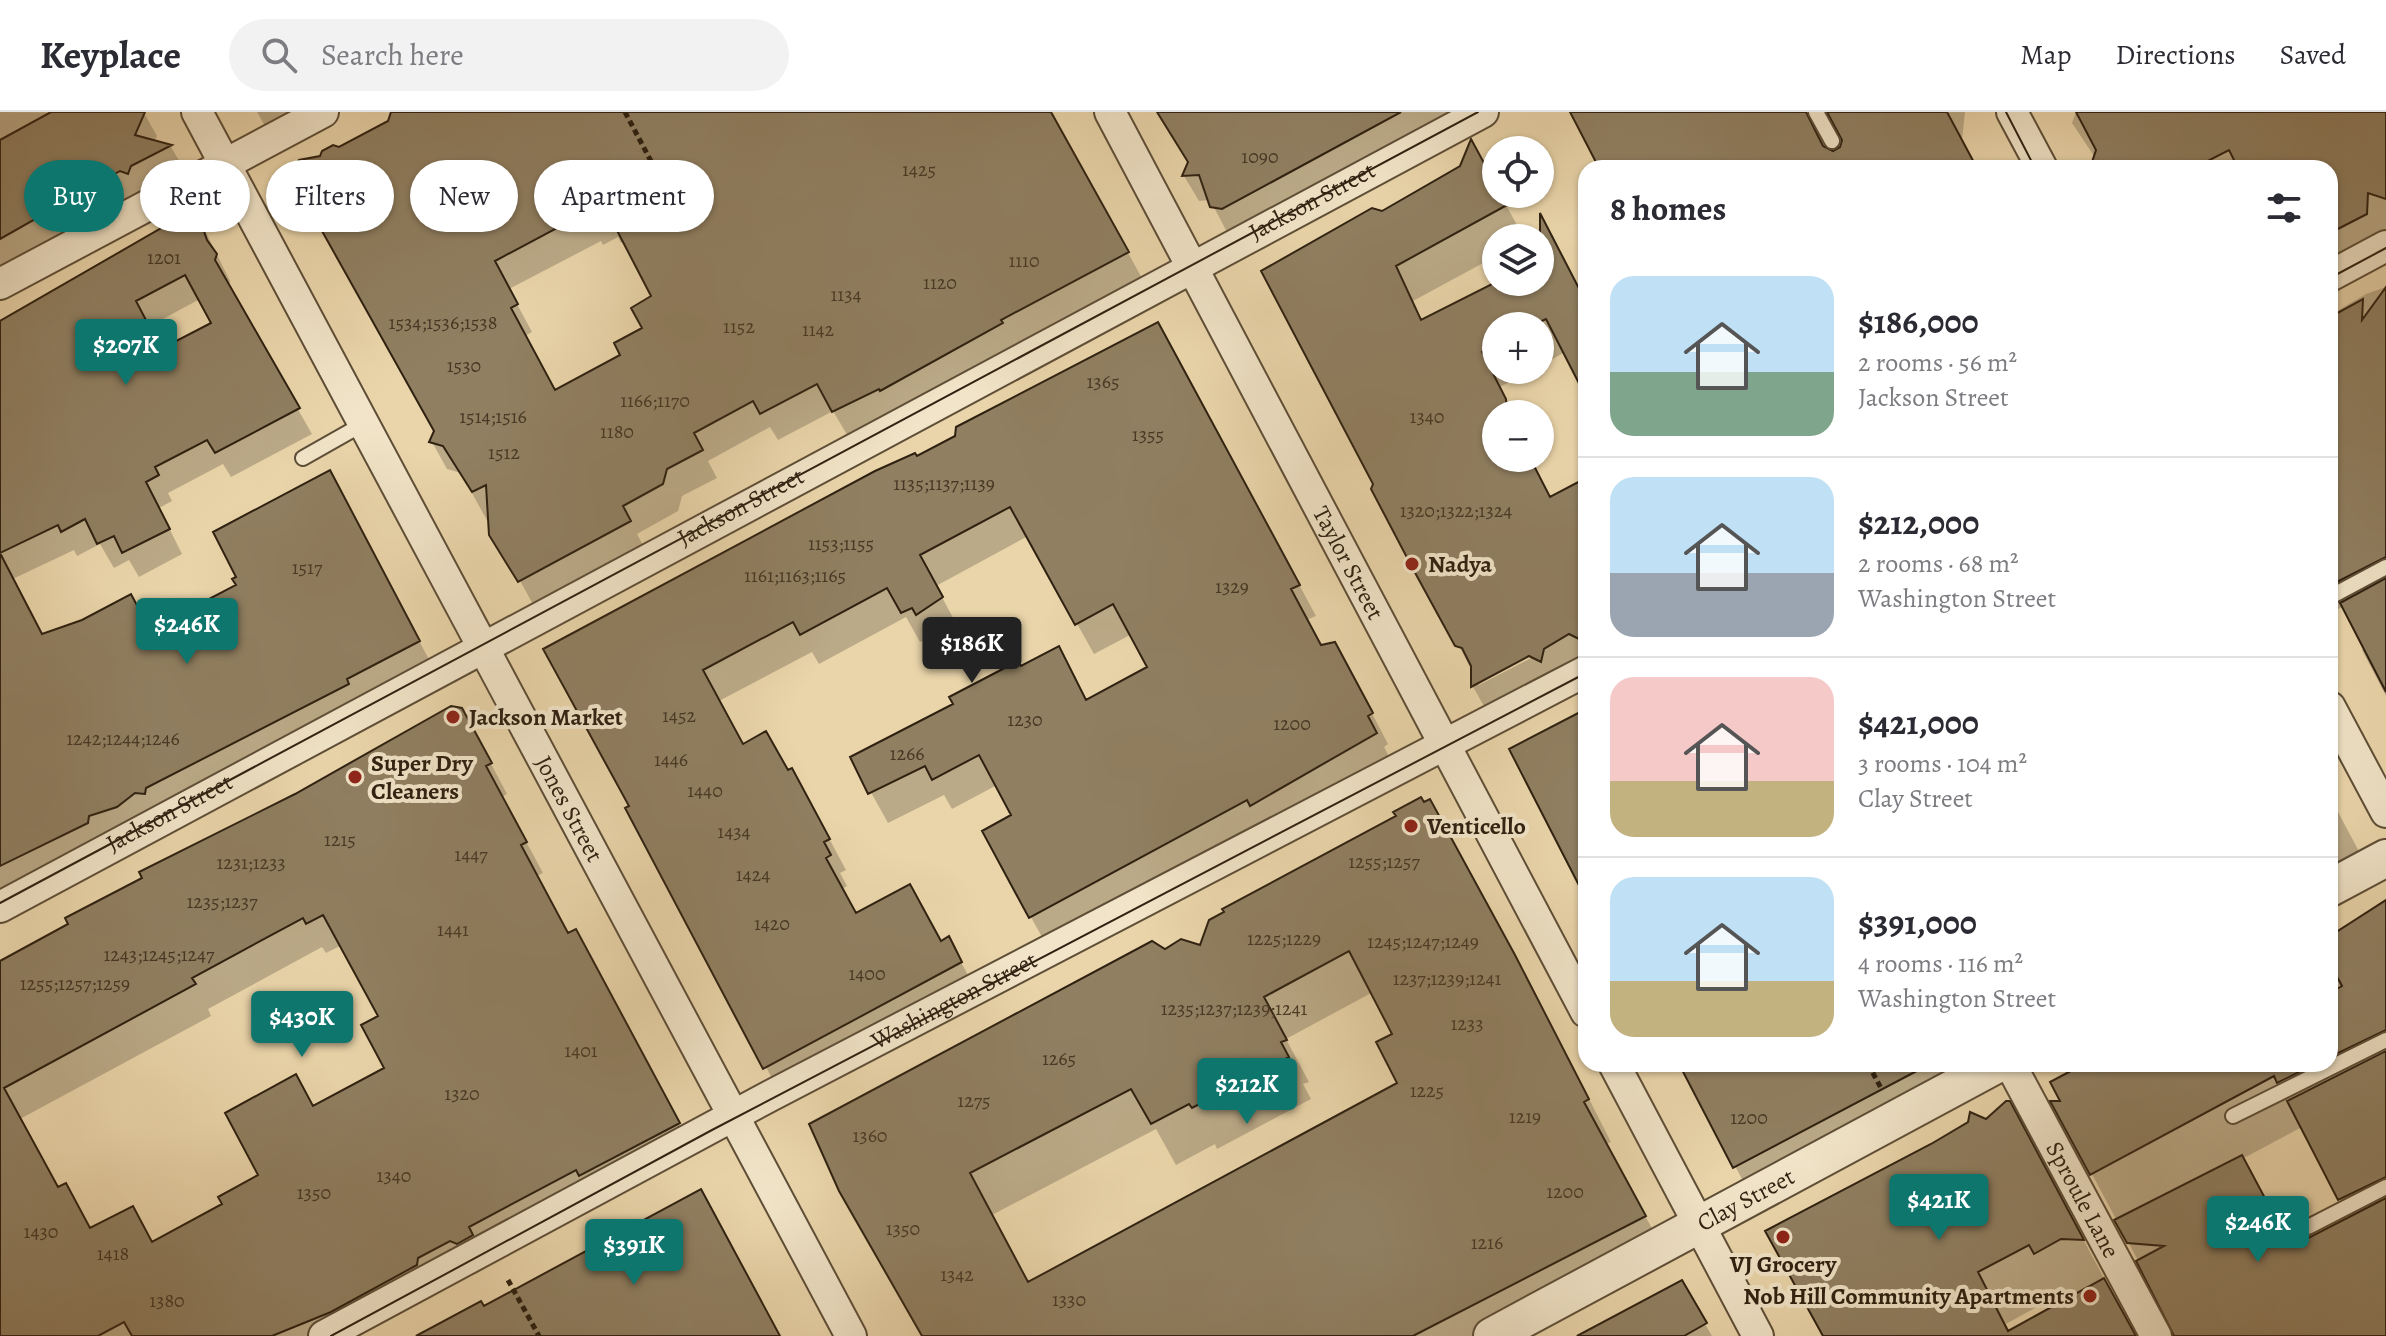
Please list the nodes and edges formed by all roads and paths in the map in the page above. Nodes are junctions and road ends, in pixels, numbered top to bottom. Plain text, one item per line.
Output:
1 (197, 112) edge
2 (323, 112) edge
3 (625, 112) edge
4 (1110, 112) edge
5 (1483, 112) edge
6 (1816, 112) edge
7 (2012, 112) edge
8 (1832, 141) dead end
9 (222, 160) edge
10 (234, 160) edge
11 (650, 160) edge
12 (2038, 160) edge
13 (140, 210) edge
14 (250, 212) edge
15 (2386, 246) edge
16 (1195, 268) junction
17 (2338, 272) edge
18 (0, 284) edge
19 (363, 424) junction
20 (303, 458) dead end
21 (2386, 567) edge
22 (2338, 593) edge
23 (483, 649) junction
24 (1578, 675) edge
25 (2338, 722) edge
26 (1444, 745) junction
27 (2386, 812) edge
28 (2386, 858) edge
29 (2338, 884) edge
30 (0, 907) edge
31 (1578, 997) edge
32 (2386, 1040) edge
33 (2338, 1064) edge
34 (1618, 1072) edge
35 (1983, 1072) edge
36 (2014, 1072) edge
37 (2322, 1072) edge
38 (733, 1116) junction
39 (2233, 1116) dead end
40 (2386, 1187) edge
41 (1699, 1225) junction
42 (2308, 1227) dead end
43 (508, 1280) dead end
44 (324, 1336) edge
45 (539, 1336) edge
46 (851, 1336) edge
47 (1492, 1336) edge
48 (1758, 1336) edge
49 (2156, 1336) edge

1 - 9 street, Jones Street
2 - 10 street
3 - 11 path
4 - 16 street, Taylor Street
5 - 16 street, Jackson Street
6 - 8 lane
7 - 12 street
13 - 18 street
14 - 19 street, Jones Street
15 - 17 street
16 - 23 street, Jackson Street
16 - 26 street, Taylor Street
19 - 20 lane
19 - 23 street, Jones Street
21 - 22 lane
23 - 30 street, Jackson Street
23 - 38 street, Jones Street
24 - 26 street, Washington Street
25 - 27 street
26 - 31 street, Taylor Street
26 - 38 street, Washington Street
28 - 29 street
32 - 33 lane
34 - 41 street
35 - 41 street, Clay Street
36 - 49 street, Sproule Lane
37 - 39 lane
38 - 44 street, Washington Street
38 - 46 street, Jones Street
40 - 42 lane
41 - 47 street, Clay Street
41 - 48 street
43 - 45 path

